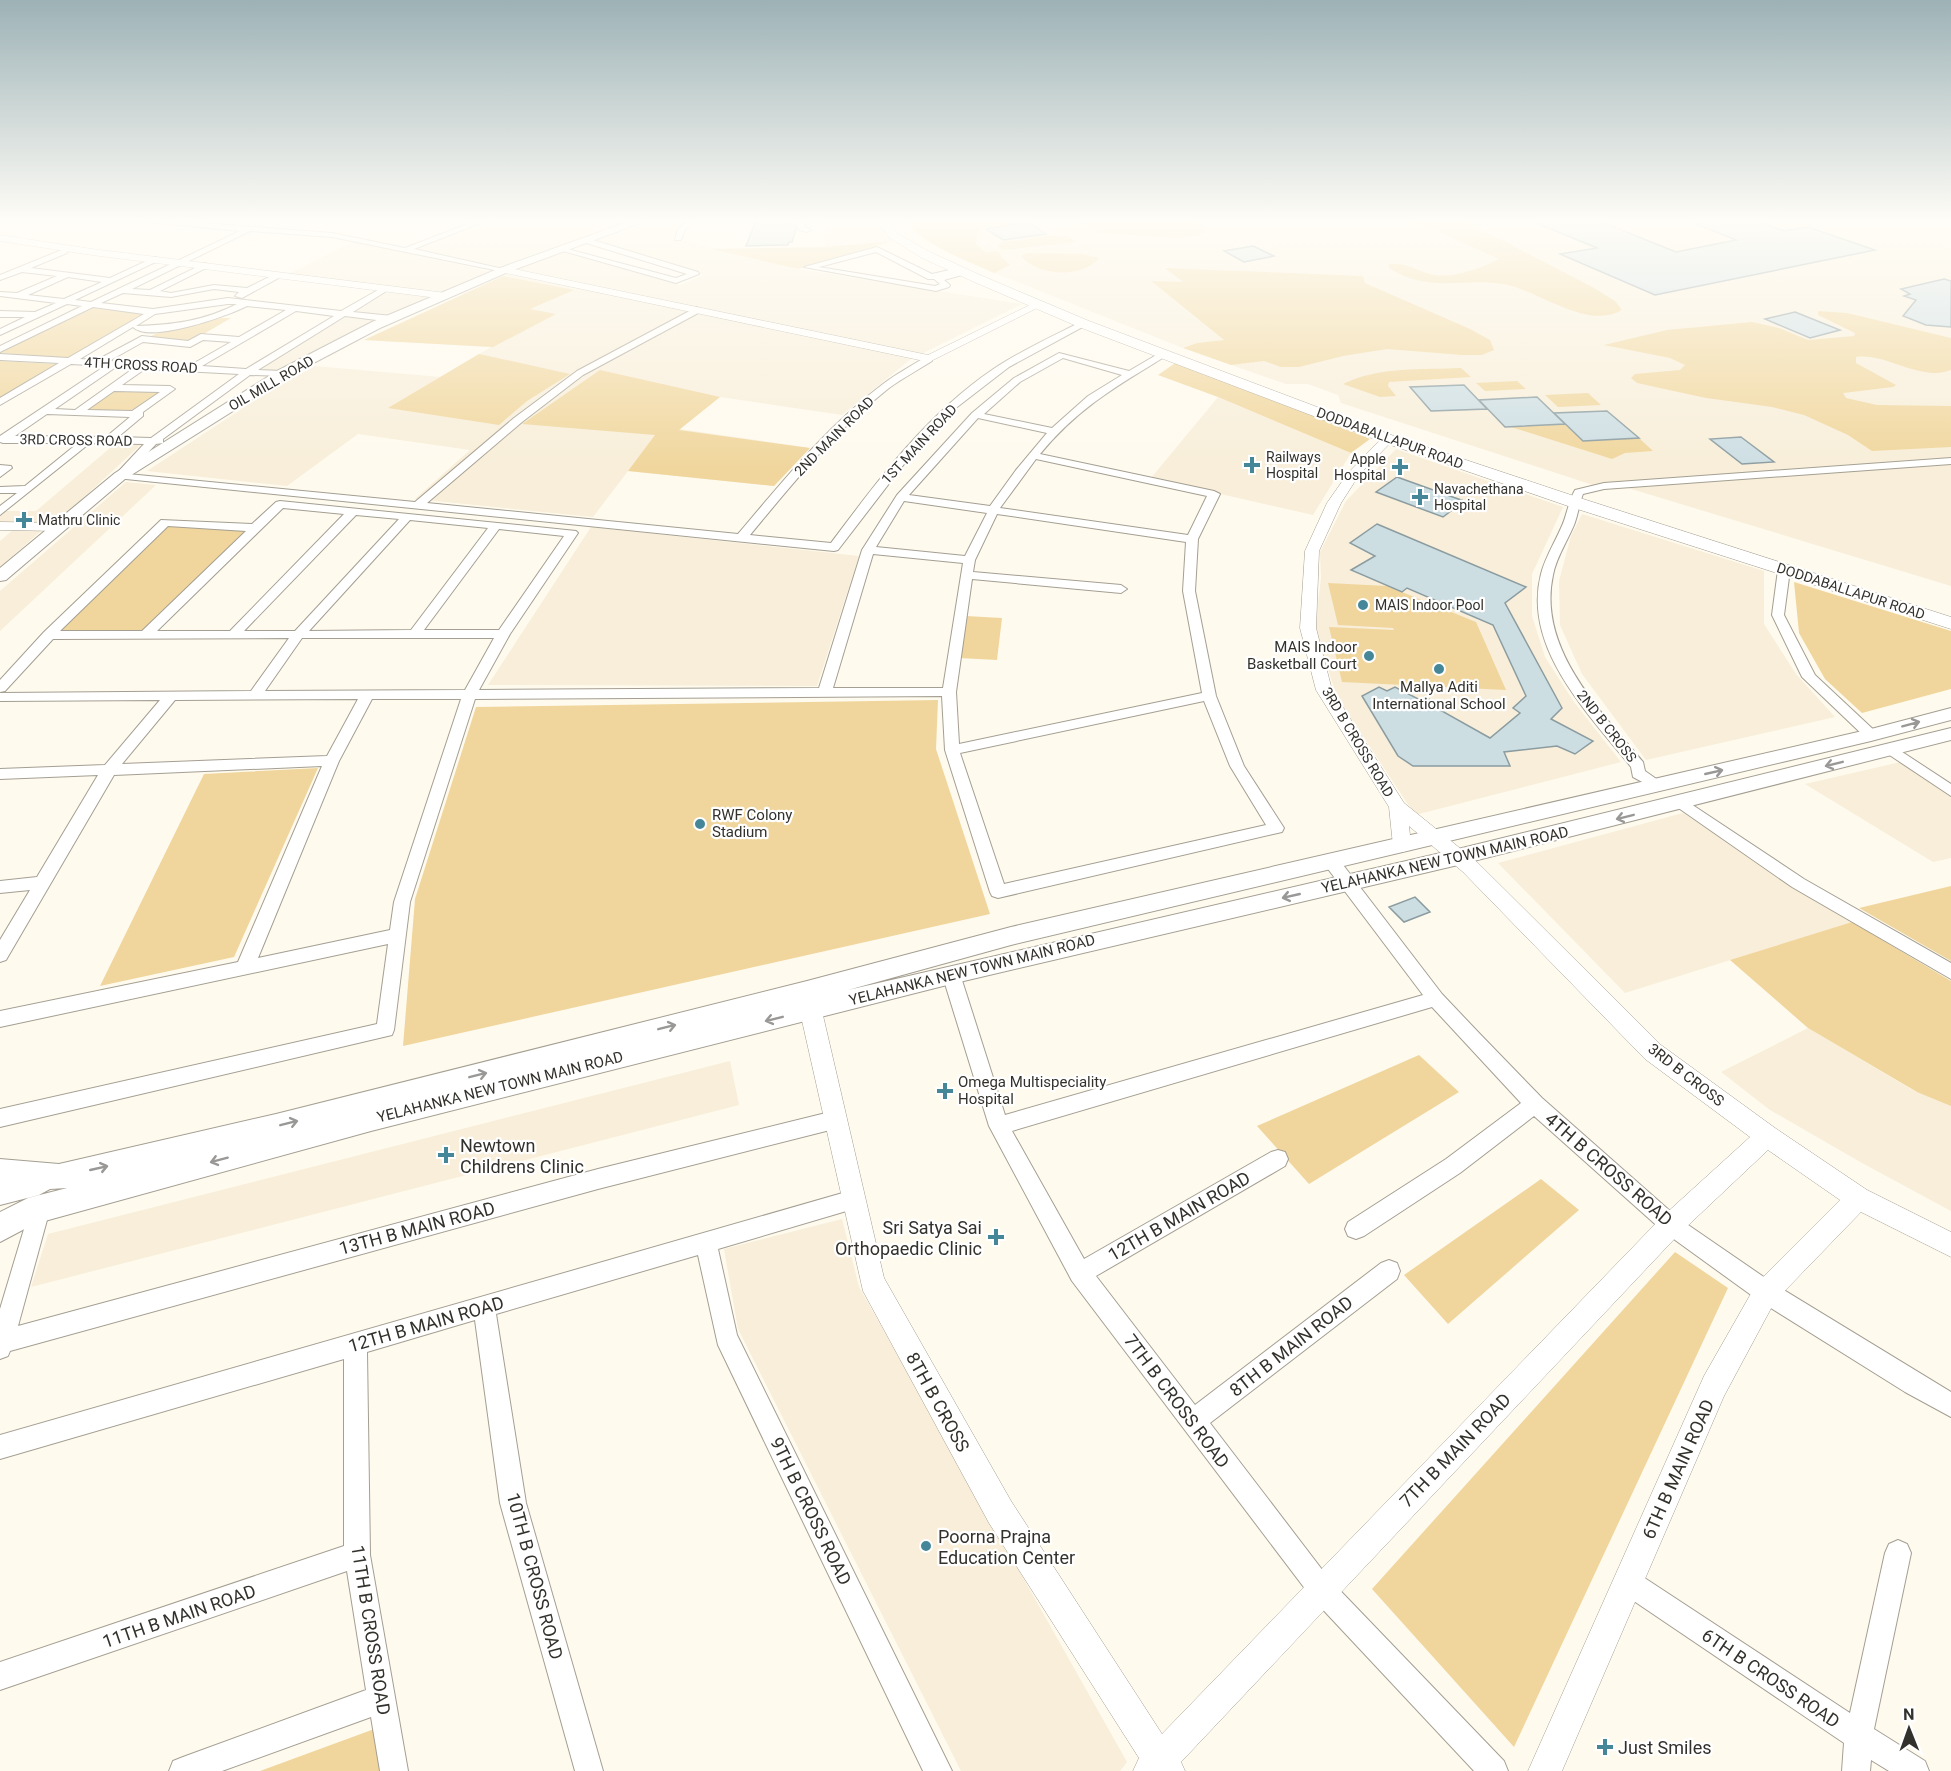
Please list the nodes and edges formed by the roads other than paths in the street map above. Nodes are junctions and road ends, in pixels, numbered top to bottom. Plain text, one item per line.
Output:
1 (60, 304) edge
2 (77, 304) edge
3 (91, 304) edge
4 (171, 304) edge
5 (211, 304) edge
6 (245, 304) edge
7 (251, 304) edge
8 (359, 304) edge
9 (428, 304) edge
10 (666, 304) edge
11 (1052, 304) edge
12 (88, 305) junction
13 (1038, 305) joint
14 (294, 309) junction
15 (169, 310) junction
16 (697, 310) junction
17 (153, 312) junction
18 (343, 313) junction
19 (2, 314) edge
20 (35, 315) junction
21 (223, 316) junction
22 (392, 319) junction
23 (1084, 324) junction
24 (127, 327) junction
25 (160, 329) junction
26 (0, 332) edge
27 (201, 337) junction
28 (142, 339) junction
29 (240, 340) junction
30 (0, 349) edge
31 (1163, 354) junction
32 (0, 357) edge
33 (929, 359) junction
34 (67, 361) junction
35 (99, 363) junction
36 (114, 364) junction
37 (143, 366) junction
38 (192, 368) junction
39 (248, 372) junction
40 (282, 374) junction
41 (1132, 375) junction
42 (110, 388) junction
43 (0, 402) edge
44 (43, 411) junction
45 (77, 413) junction
46 (134, 414) junction
47 (976, 415) junction
48 (1054, 431) junction
49 (1388, 439) junction
50 (1, 440) edge
51 (88, 440) junction
52 (108, 441) junction
53 (153, 441) junction
54 (172, 441) junction
55 (1035, 456) junction
56 (1951, 461) edge
57 (0, 468) edge
58 (0, 474) edge
59 (120, 476) junction
60 (27, 489) junction
61 (0, 490) edge
62 (901, 497) junction
63 (1576, 497) junction
64 (417, 506) junction
65 (994, 509) junction
66 (354, 511) junction
67 (0, 512) edge
68 (407, 517) junction
69 (496, 525) junction
70 (0, 526) edge
71 (59, 527) junction
72 (256, 528) junction
73 (741, 538) junction
74 (1192, 539) junction
75 (868, 550) junction
76 (969, 560) junction
77 (1784, 570) junction
78 (967, 575) junction
79 (0, 576) edge
80 (1121, 589) dead end
81 (1951, 609) edge
82 (1951, 622) edge
83 (49, 634) junction
84 (145, 634) junction
85 (234, 634) junction
86 (299, 634) junction
87 (414, 634) junction
88 (503, 634) junction
89 (0, 688) edge
90 (825, 692) junction
91 (949, 692) junction
92 (470, 694) junction
93 (255, 695) junction
94 (367, 695) junction
95 (171, 696) junction
96 (1209, 696) junction
97 (0, 697) edge
98 (1951, 714) edge
99 (1951, 734) edge
100 (1870, 735) junction
101 (1890, 749) junction
102 (952, 750) junction
103 (332, 761) junction
104 (109, 770) junction
105 (0, 774) edge
106 (1657, 785) junction
107 (1951, 791) edge
108 (1682, 803) junction
109 (1398, 807) junction
110 (1435, 837) junction
111 (1402, 844) junction
112 (1458, 857) junction
113 (1331, 861) junction
114 (40, 883) junction
115 (1348, 883) junction
116 (0, 888) edge
117 (398, 935) junction
118 (0, 955) edge
119 (245, 967) junction
120 (1951, 972) edge
121 (951, 974) junction
122 (1436, 999) junction
123 (809, 1000) junction
124 (0, 1019) edge
125 (1535, 1104) junction
126 (0, 1118) edge
127 (834, 1120) junction
128 (999, 1126) junction
129 (1767, 1136) junction
130 (1278, 1159) dead end
131 (0, 1172) edge
132 (59, 1177) junction
133 (0, 1192) edge
134 (1858, 1198) junction
135 (853, 1200) junction
136 (34, 1211) junction
137 (0, 1218) edge
138 (1671, 1225) junction
139 (0, 1228) edge
140 (1356, 1229) dead end
141 (706, 1243) junction
142 (1951, 1245) edge
143 (1389, 1271) dead end
144 (1080, 1273) junction
145 (1766, 1292) junction
146 (484, 1307) junction
147 (1, 1344) edge
148 (355, 1344) junction
149 (1951, 1405) edge
150 (1193, 1421) junction
151 (0, 1447) edge
152 (1898, 1553) dead end
153 (357, 1555) junction
154 (1628, 1582) junction
155 (1321, 1589) junction
156 (0, 1676) edge
157 (381, 1699) junction
158 (1859, 1736) junction
159 (1159, 1767) edge
160 (183, 1771) edge
161 (394, 1771) edge
162 (589, 1771) edge
163 (938, 1771) edge
164 (1494, 1771) edge
165 (1545, 1771) edge
166 (1856, 1771) edge
167 (1915, 1771) edge

1 - 20 street
2 - 12 street
3 - 12 street
4 - 15 street
5 - 15 street
6 - 21 street
7 - 14 street
8 - 18 street
9 - 22 main road, OIL MILL ROAD
10 - 16 street
11 - 63 main road, DODDABALLAPUR ROAD
12 - 17 street
12 - 30 street
13 - 23 main road, DODDABALLAPUR ROAD
13 - 33 street, 2ND MAIN ROAD
14 - 18 street
14 - 29 street
15 - 17 street
16 - 33 street
16 - 64 street
17 - 24 street
18 - 22 street
18 - 39 street
19 - 20 street
20 - 26 street
21 - 25 street
21 - 27 street
22 - 40 main road, OIL MILL ROAD
23 - 31 main road, DODDABALLAPUR ROAD
23 - 73 street, 1ST MAIN ROAD
24 - 25 street
24 - 34 street
25 - 28 street
27 - 28 street
27 - 29 street
28 - 35 street
29 - 38 street
31 - 41 street
31 - 49 main road, DODDABALLAPUR ROAD
32 - 34 street, 4TH CROSS ROAD
33 - 73 street, 2ND MAIN ROAD
34 - 35 street, 4TH CROSS ROAD
34 - 43 street
35 - 36 street, 4TH CROSS ROAD
36 - 37 street, 4TH CROSS ROAD
36 - 44 street
37 - 38 street, 4TH CROSS ROAD
37 - 42 street
38 - 39 street, 4TH CROSS ROAD
39 - 40 street, 4TH CROSS ROAD
39 - 53 street
40 - 54 main road, OIL MILL ROAD
41 - 47 street
41 - 48 street
42 - 45 street
42 - 46 street
44 - 45 street
44 - 50 street
45 - 46 street
46 - 52 street
47 - 48 street
47 - 62 street
48 - 55 street
49 - 63 main road, DODDABALLAPUR ROAD
49 - 109 street, 3RD B CROSS ROAD
50 - 51 street, 3RD CROSS ROAD
51 - 52 street, 3RD CROSS ROAD
51 - 60 street
52 - 53 street, 3RD CROSS ROAD
53 - 54 street, 3RD CROSS ROAD
53 - 59 street
54 - 59 main road, OIL MILL ROAD
55 - 65 street
55 - 74 street
56 - 63 street
57 - 58 street
59 - 64 street
59 - 71 main road, OIL MILL ROAD
60 - 61 street
60 - 67 street
62 - 65 street
62 - 75 street
63 - 77 main road, DODDABALLAPUR ROAD
63 - 81 main road, DODDABALLAPUR ROAD
63 - 106 street, 2ND B CROSS
64 - 73 street
65 - 74 street
65 - 76 street
66 - 68 street
66 - 72 street
66 - 85 street
68 - 69 street
68 - 86 street
69 - 87 street
69 - 88 street
70 - 71 street
71 - 79 main road, OIL MILL ROAD
72 - 83 street
72 - 84 street
74 - 96 street
75 - 76 street
75 - 90 street
76 - 78 street
77 - 82 main road, DODDABALLAPUR ROAD
77 - 100 street
78 - 80 street
78 - 91 street
83 - 84 street
83 - 89 street
84 - 85 street
85 - 86 street
86 - 87 street
86 - 93 street
87 - 88 street
88 - 92 street
90 - 91 street
90 - 92 street
91 - 102 street
92 - 94 street
92 - 117 street
93 - 94 street
93 - 95 street
94 - 103 street
95 - 97 street
95 - 104 street
96 - 102 street
96 - 102 street
100 -> 98 main road, YELAHANKA NEW TOWN MAIN ROAD
99 - 101 main road, YELAHANKA NEW TOWN MAIN ROAD
106 -> 100 main road, YELAHANKA NEW TOWN MAIN ROAD
101 - 107 street
101 -> 108 main road, YELAHANKA NEW TOWN MAIN ROAD
103 - 104 street
103 - 119 street
104 - 105 street
104 - 114 street
106 - 110 main road, YELAHANKA NEW TOWN MAIN ROAD
108 -> 112 main road, YELAHANKA NEW TOWN MAIN ROAD
108 - 120 street
109 - 110 street, 3RD B CROSS ROAD
109 - 111 street
110 - 111 main road, YELAHANKA NEW TOWN MAIN ROAD
110 - 112 street, 3RD B CROSS ROAD
111 - 113 main road, YELAHANKA NEW TOWN MAIN ROAD
112 - 115 main road, YELAHANKA NEW TOWN MAIN ROAD
112 - 129 street, 3RD B CROSS
113 - 115 street, 4TH B CROSS ROAD
113 - 123 main road, YELAHANKA NEW TOWN MAIN ROAD
114 - 116 street
114 - 118 street
115 -> 121 main road, YELAHANKA NEW TOWN MAIN ROAD
115 - 122 street, 4TH B CROSS ROAD
117 - 119 street
117 - 126 street
119 - 124 street
121 - 123 main road, YELAHANKA NEW TOWN MAIN ROAD
121 - 128 street, 7TH B CROSS ROAD
122 - 125 street, 4TH B CROSS ROAD
122 - 128 street
123 - 127 street, 8TH B CROSS
132 -> 123 main road, YELAHANKA NEW TOWN MAIN ROAD
123 -> 136 main road, YELAHANKA NEW TOWN MAIN ROAD
125 - 138 street, 4TH B CROSS ROAD
125 - 140 street
127 - 135 street, 8TH B CROSS
127 - 147 street, 13TH B MAIN ROAD
128 - 144 street, 7TH B CROSS ROAD
129 - 134 street, 3RD B CROSS
129 - 138 street, 7TH B MAIN ROAD
130 - 144 street, 12TH B MAIN ROAD
131 - 132 main road, YELAHANKA NEW TOWN MAIN ROAD
132 - 133 main road
134 - 142 street, 3RD B CROSS
134 - 145 street, 6TH B MAIN ROAD
135 - 141 street, 12TH B MAIN ROAD
135 - 159 street, 8TH B CROSS
136 - 137 main road
136 - 139 main road, YELAHANKA NEW TOWN MAIN ROAD
136 - 147 street
138 - 145 street, 4TH B CROSS ROAD
138 - 155 street, 7TH B MAIN ROAD
141 - 146 street, 12TH B MAIN ROAD
141 - 163 street, 9TH B CROSS ROAD
143 - 150 street, 8TH B MAIN ROAD
144 - 150 street, 7TH B CROSS ROAD
145 - 149 street, 4TH B CROSS ROAD
145 - 154 street, 6TH B MAIN ROAD
146 - 148 street, 12TH B MAIN ROAD
146 - 162 street, 10TH B CROSS ROAD
148 - 151 street, 12TH B MAIN ROAD
148 - 153 street, 11TH B CROSS ROAD
150 - 155 street, 7TH B CROSS ROAD
152 - 158 street
153 - 156 street, 11TH B MAIN ROAD
153 - 157 street, 11TH B CROSS ROAD
154 - 158 street, 6TH B CROSS ROAD
154 - 165 street, 6TH B MAIN ROAD
155 - 159 street, 7TH B MAIN ROAD
155 - 164 street, 7TH B CROSS ROAD
157 - 160 street
157 - 161 street, 11TH B CROSS ROAD
158 - 166 street
158 - 167 street, 6TH B CROSS ROAD

